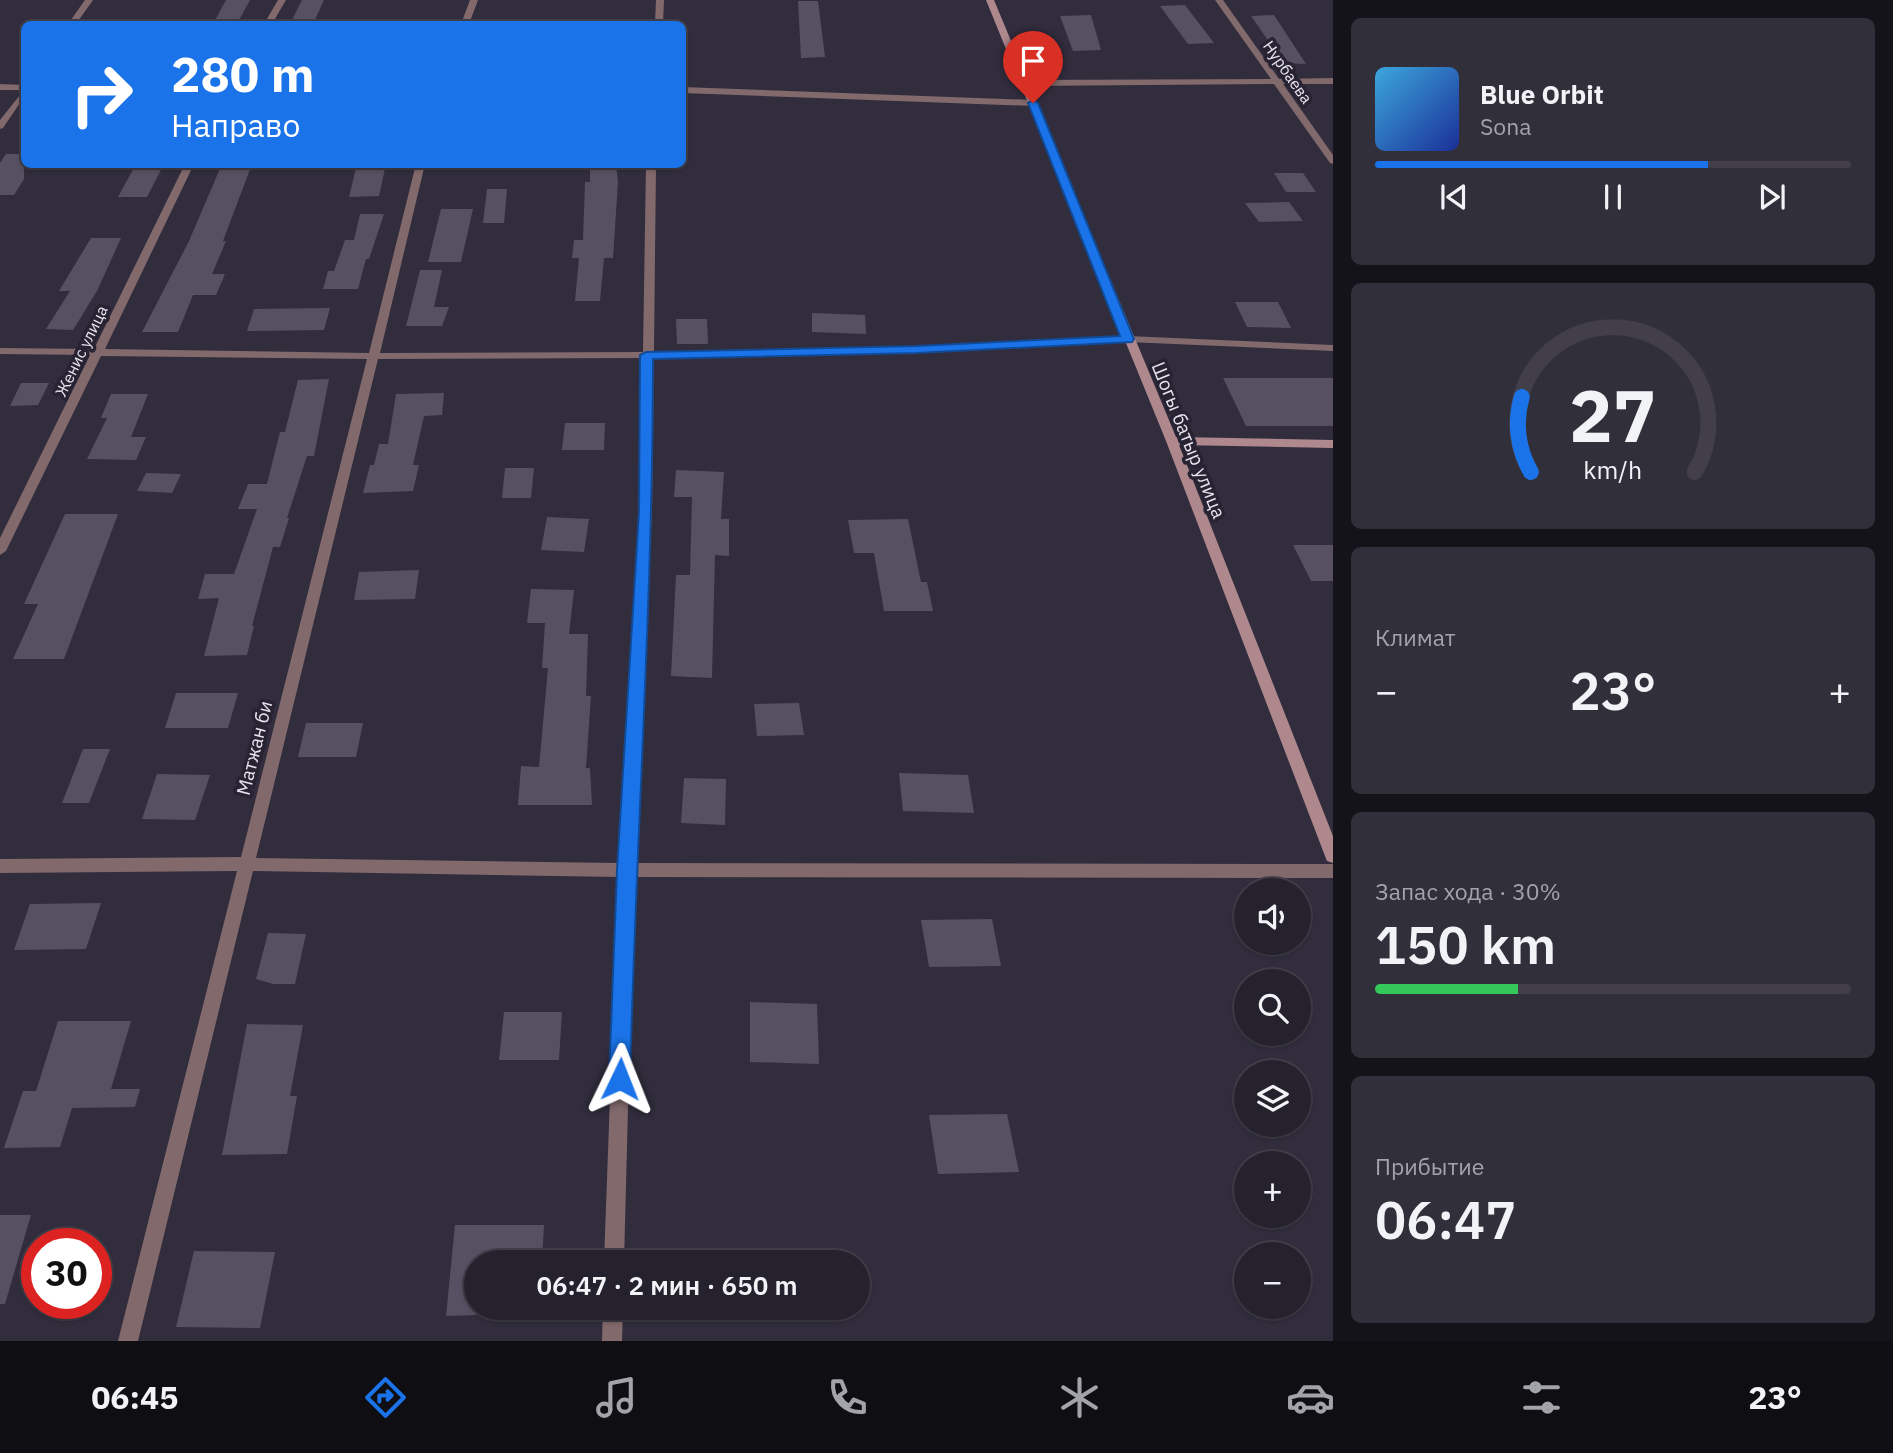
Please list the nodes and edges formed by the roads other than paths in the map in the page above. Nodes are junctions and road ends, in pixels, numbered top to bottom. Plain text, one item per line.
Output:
1 (89, 0) edge
2 (282, 0) edge
3 (474, 0) edge
4 (660, 0) edge
5 (990, 0) edge
6 (1219, 0) edge
7 (74, 21) edge
8 (270, 21) edge
9 (466, 21) edge
10 (659, 21) edge
11 (1279, 81) junction
12 (1333, 81) edge
13 (1024, 83) junction
14 (0, 87) edge
15 (21, 89) edge
16 (686, 90) edge
17 (21, 94) edge
18 (1033, 103) junction
19 (0, 126) edge
20 (1333, 161) edge
21 (188, 168) edge
22 (420, 168) edge
23 (651, 168) edge
24 (1128, 339) junction
25 (1333, 348) edge
26 (0, 351) edge
27 (99, 351) junction
28 (646, 355) junction
29 (373, 356) junction
30 (1172, 441) junction
31 (1333, 444) edge
32 (0, 551) edge
33 (1333, 856) edge
34 (245, 864) junction
35 (0, 866) edge
36 (626, 870) junction
37 (1333, 871) edge
38 (614, 1250) edge
39 (613, 1320) edge
40 (128, 1341) edge
41 (612, 1341) edge

1 - 7 street
2 - 8 street
3 - 9 street
4 - 10 street
5 - 13 street, Шогы батыр улица
6 - 11 street, Нурбаева
11 - 12 street
11 - 13 street
11 - 20 street, Нурбаева
13 - 18 street, Шогы батыр улица
14 - 15 street
16 - 18 street
17 - 19 street
18 - 24 street, Шогы батыр улица
21 - 27 street, Женис улица
22 - 29 street, Матжан би
23 - 28 street
24 - 25 street
24 - 28 street
24 - 30 street, Шогы батыр улица
26 - 27 street
27 - 29 street
27 - 32 street, Женис улица
28 - 29 street
28 - 36 street
29 - 34 street, Матжан би
30 - 31 street
30 - 33 street, Шогы батыр улица
34 - 35 street
34 - 36 street
34 - 40 street, Матжан би
36 - 37 street
36 - 38 street
39 - 41 street

